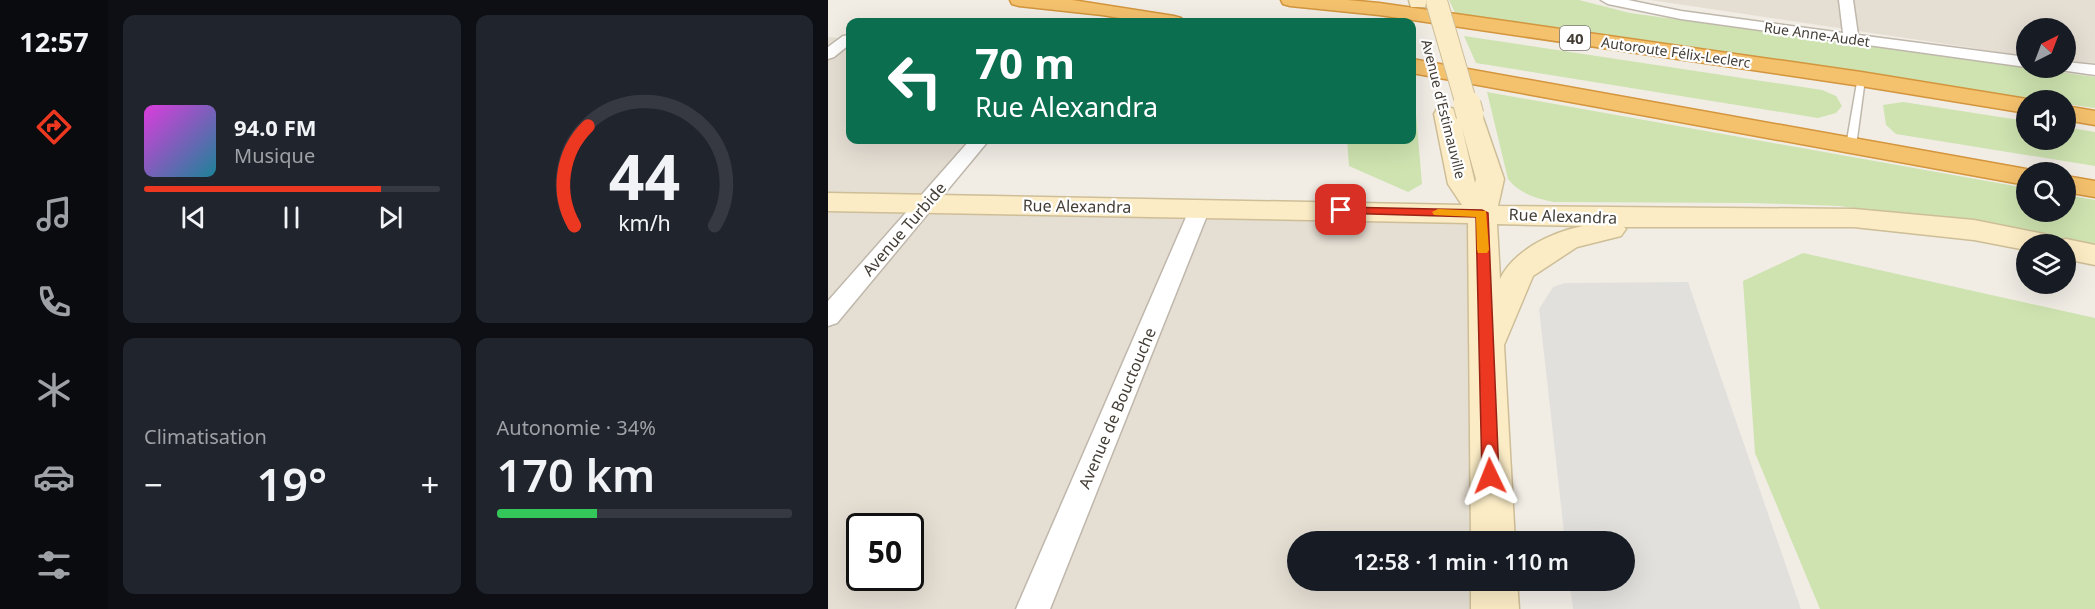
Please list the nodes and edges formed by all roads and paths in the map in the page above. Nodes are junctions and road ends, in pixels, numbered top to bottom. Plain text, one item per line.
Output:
1 (1019, 0) edge
2 (1290, 0) edge
3 (1608, 0) edge
4 (1846, 0) edge
5 (1427, 1) edge
6 (1152, 18) edge
7 (828, 37) edge
8 (1851, 38) junction
9 (846, 39) edge
10 (846, 41) edge
11 (828, 54) edge
12 (2016, 61) edge
13 (1416, 67) edge
14 (2076, 69) edge
15 (2095, 70) edge
16 (1861, 80) junction
17 (2016, 104) edge
18 (2076, 115) edge
19 (2095, 118) edge
20 (977, 144) edge
21 (1851, 146) junction
22 (2016, 175) edge
23 (2076, 186) edge
24 (2095, 189) edge
25 (828, 202) edge
26 (927, 203) junction
27 (1200, 208) junction
28 (1482, 213) junction
29 (1657, 218) junction
30 (2016, 239) edge
31 (2076, 251) edge
32 (2095, 255) edge
33 (828, 317) edge
34 (1486, 348) junction
35 (1493, 531) edge
36 (1494, 591) edge
37 (1034, 609) edge
38 (1495, 609) edge

1 - 6 highway
2 - 16 highway, Autoroute Félix-Leclerc / 40
3 - 8 street, Rue Anne-Audet
4 - 8 street
5 - 28 main road, Avenue d'Estimauville, bridge
7 - 9 street
8 - 12 street, Rue Anne-Audet
10 - 11 street
13 - 21 highway
14 - 15 street
16 - 17 highway, Autoroute Félix-Leclerc / 40
16 - 21 lane
18 - 19 highway
20 - 26 street, Avenue Turbide
21 - 22 highway
23 - 24 highway
25 - 26 main road, Rue Alexandra
26 - 27 main road, Rue Alexandra
26 - 33 street, Avenue Turbide
27 - 28 main road, Rue Alexandra
27 - 37 street, Avenue de Bouctouche
28 - 29 main road, Rue Alexandra
28 - 34 main road
29 - 30 main road, Rue Alexandra
29 - 34 main road
31 - 32 main road
34 - 35 main road
36 - 38 main road

